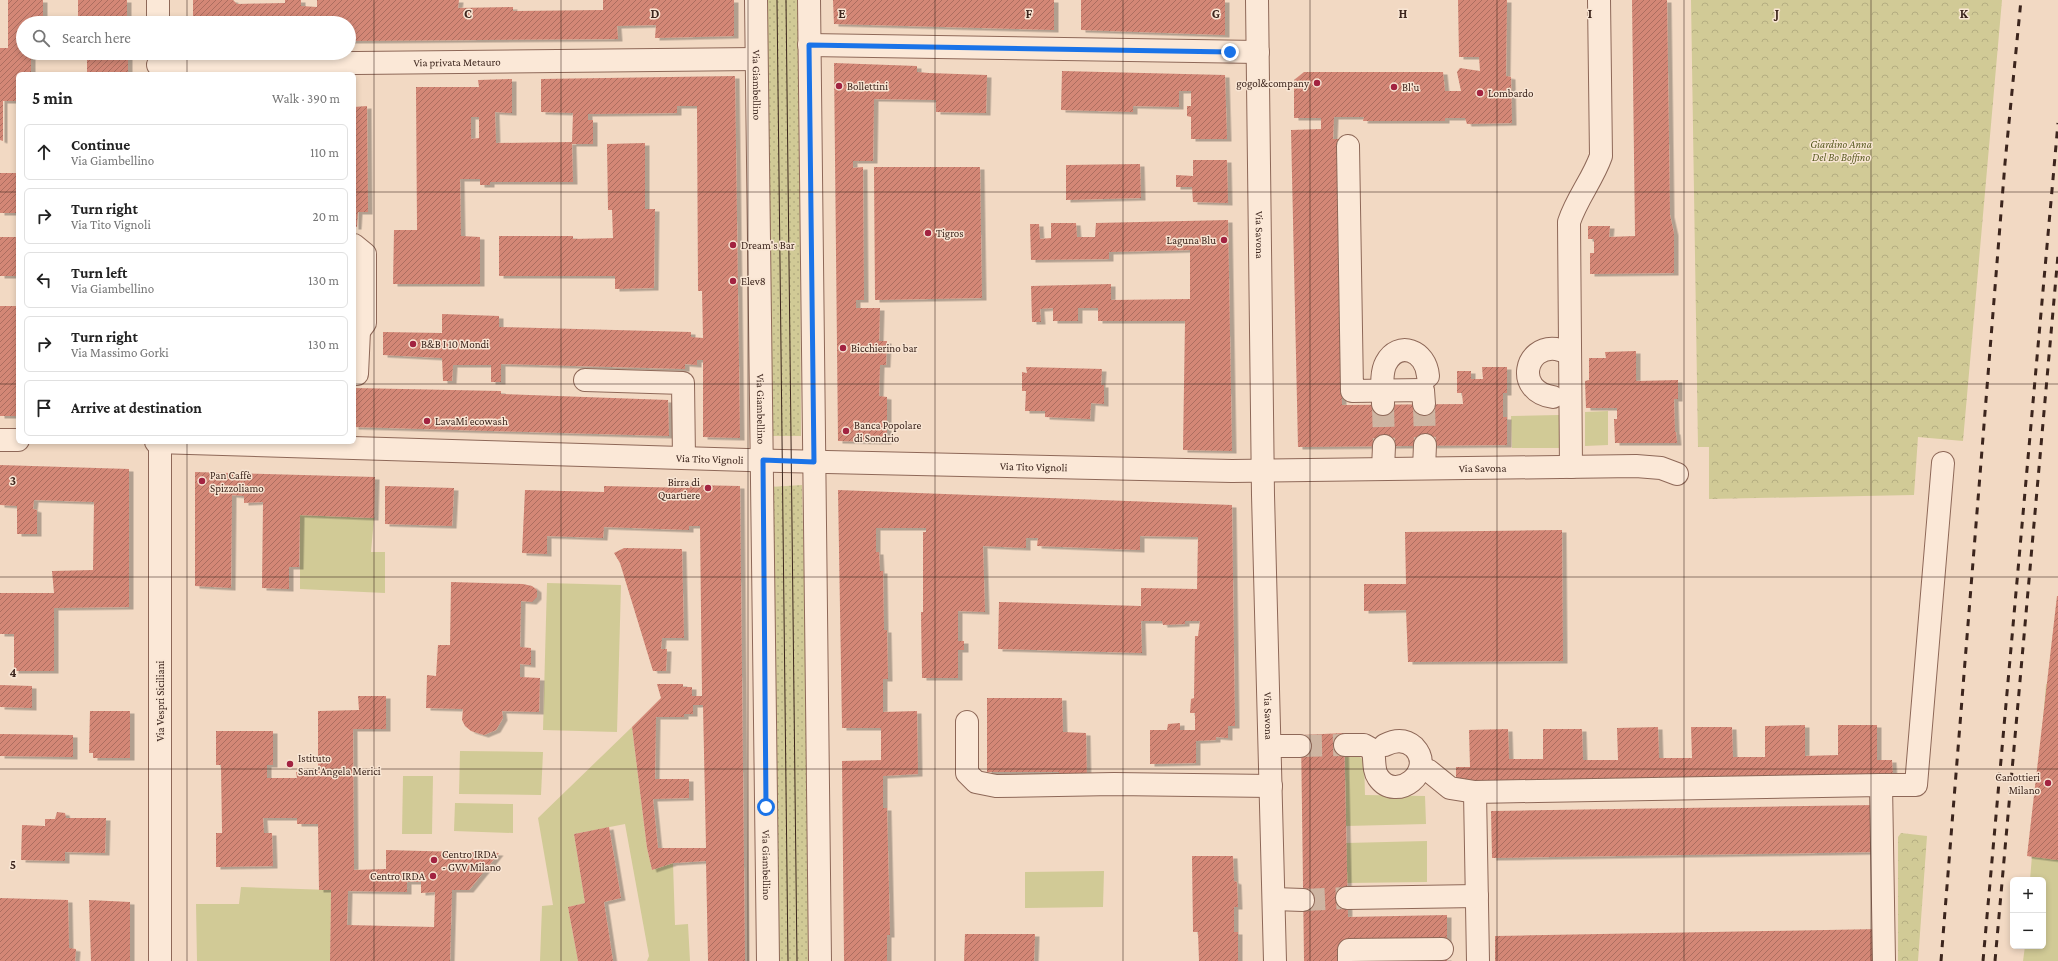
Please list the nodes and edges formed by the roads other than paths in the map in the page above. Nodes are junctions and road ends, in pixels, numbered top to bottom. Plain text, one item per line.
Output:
1 (158, 0) edge
2 (756, 0) edge
3 (809, 0) edge
4 (1257, 0) edge
5 (1599, 0) edge
6 (158, 16) edge
7 (809, 45) junction
8 (1258, 52) junction
9 (756, 59) junction
10 (158, 64) edge
11 (1348, 146) dead end
12 (356, 247) edge
13 (359, 328) edge
14 (1570, 354) junction
15 (356, 374) edge
16 (1428, 376) dead end
17 (585, 380) dead end
18 (1383, 398) junction
19 (1553, 398) dead end
20 (1424, 404) tunnel mouth
21 (0, 440) edge
22 (16, 440) edge
23 (160, 444) edge
24 (226, 444) edge
25 (1425, 445) tunnel mouth
26 (1384, 446) tunnel mouth
27 (684, 458) junction
28 (763, 460) junction
29 (814, 462) junction
30 (1943, 463) dead end
31 (1572, 467) junction
32 (1424, 468) junction
33 (1384, 469) junction
34 (1263, 470) junction
35 (1678, 474) dead end
36 (967, 722) dead end
37 (1385, 745) dead end
38 (1270, 746) junction
39 (1300, 746) tunnel mouth
40 (1345, 746) tunnel mouth
41 (1420, 769) junction
42 (1271, 786) junction
43 (1881, 786) junction
44 (1475, 792) junction
45 (1477, 896) junction
46 (1347, 898) tunnel mouth
47 (1274, 899) junction
48 (1303, 900) tunnel mouth
49 (1442, 949) dead end
50 (160, 961) edge
51 (768, 961) edge
52 (820, 961) edge
53 (1275, 961) edge
54 (1349, 961) edge
55 (1478, 961) edge
56 (1884, 961) edge

1 - 6 street
2 - 9 street, Via Giambellino
3 - 7 street
4 - 8 street, Via Savona
5 - 14 street
7 - 8 street
7 - 29 street
8 - 34 street, Via Savona
9 - 10 street, Via privata Metauro
9 - 28 street, Via Giambellino
11 - 18 street
12 - 13 street
13 - 15 street
14 - 19 street
14 - 31 street
16 - 18 street
17 - 27 street
18 - 20 street
21 - 22 street
23 - 50 street, Via Vespri Siciliani
24 - 27 street, Via Tito Vignoli
25 - 32 street
26 - 33 street
27 - 28 street, Via Tito Vignoli
28 - 29 street, Via Tito Vignoli
28 - 51 street, Via Giambellino
29 - 34 street, Via Tito Vignoli
29 - 52 street
30 - 43 street
31 - 32 street, Via Savona
31 - 35 street, Via Savona
32 - 33 street, Via Savona
33 - 34 street, Via Savona
34 - 38 street, Via Savona
36 - 42 street
37 - 41 street
38 - 39 street
38 - 42 street, Via Savona
40 - 41 street
41 - 44 street
42 - 47 street, Via Savona
43 - 44 street
43 - 56 street
44 - 45 street
45 - 46 street
45 - 55 street
47 - 48 street
47 - 53 street, Via Savona
49 - 54 street

